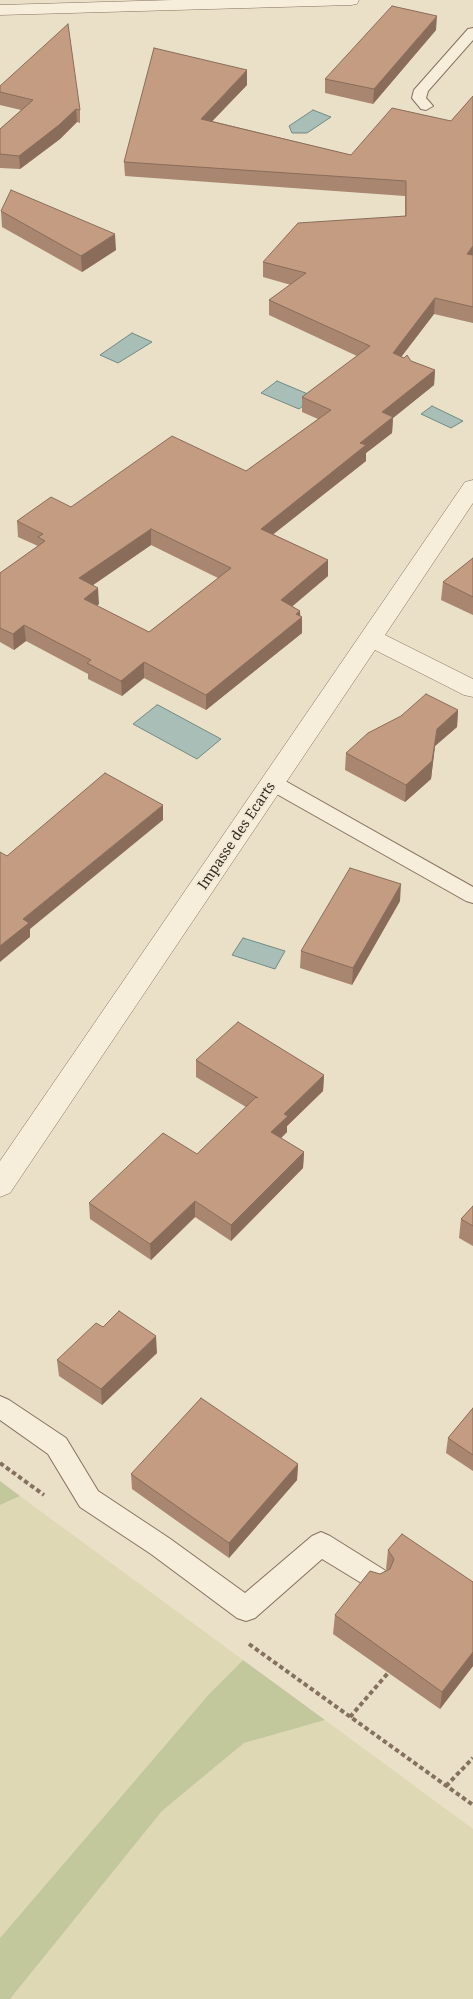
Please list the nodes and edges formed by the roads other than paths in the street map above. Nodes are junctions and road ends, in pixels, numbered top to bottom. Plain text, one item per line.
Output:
1 (351, 0) edge
2 (0, 10) edge
3 (473, 32) edge
4 (426, 106) dead end
5 (473, 487) edge
6 (371, 638) junction
7 (473, 689) edge
8 (273, 783) junction
9 (473, 896) edge
10 (0, 1185) edge
11 (0, 1407) edge
12 (377, 1579) edge

1 - 2 street
3 - 4 lane
5 - 6 street, Impasse des Ecarts
6 - 7 street
6 - 8 street, Impasse des Ecarts
8 - 9 lane
8 - 10 street, Impasse des Ecarts
11 - 12 lane

